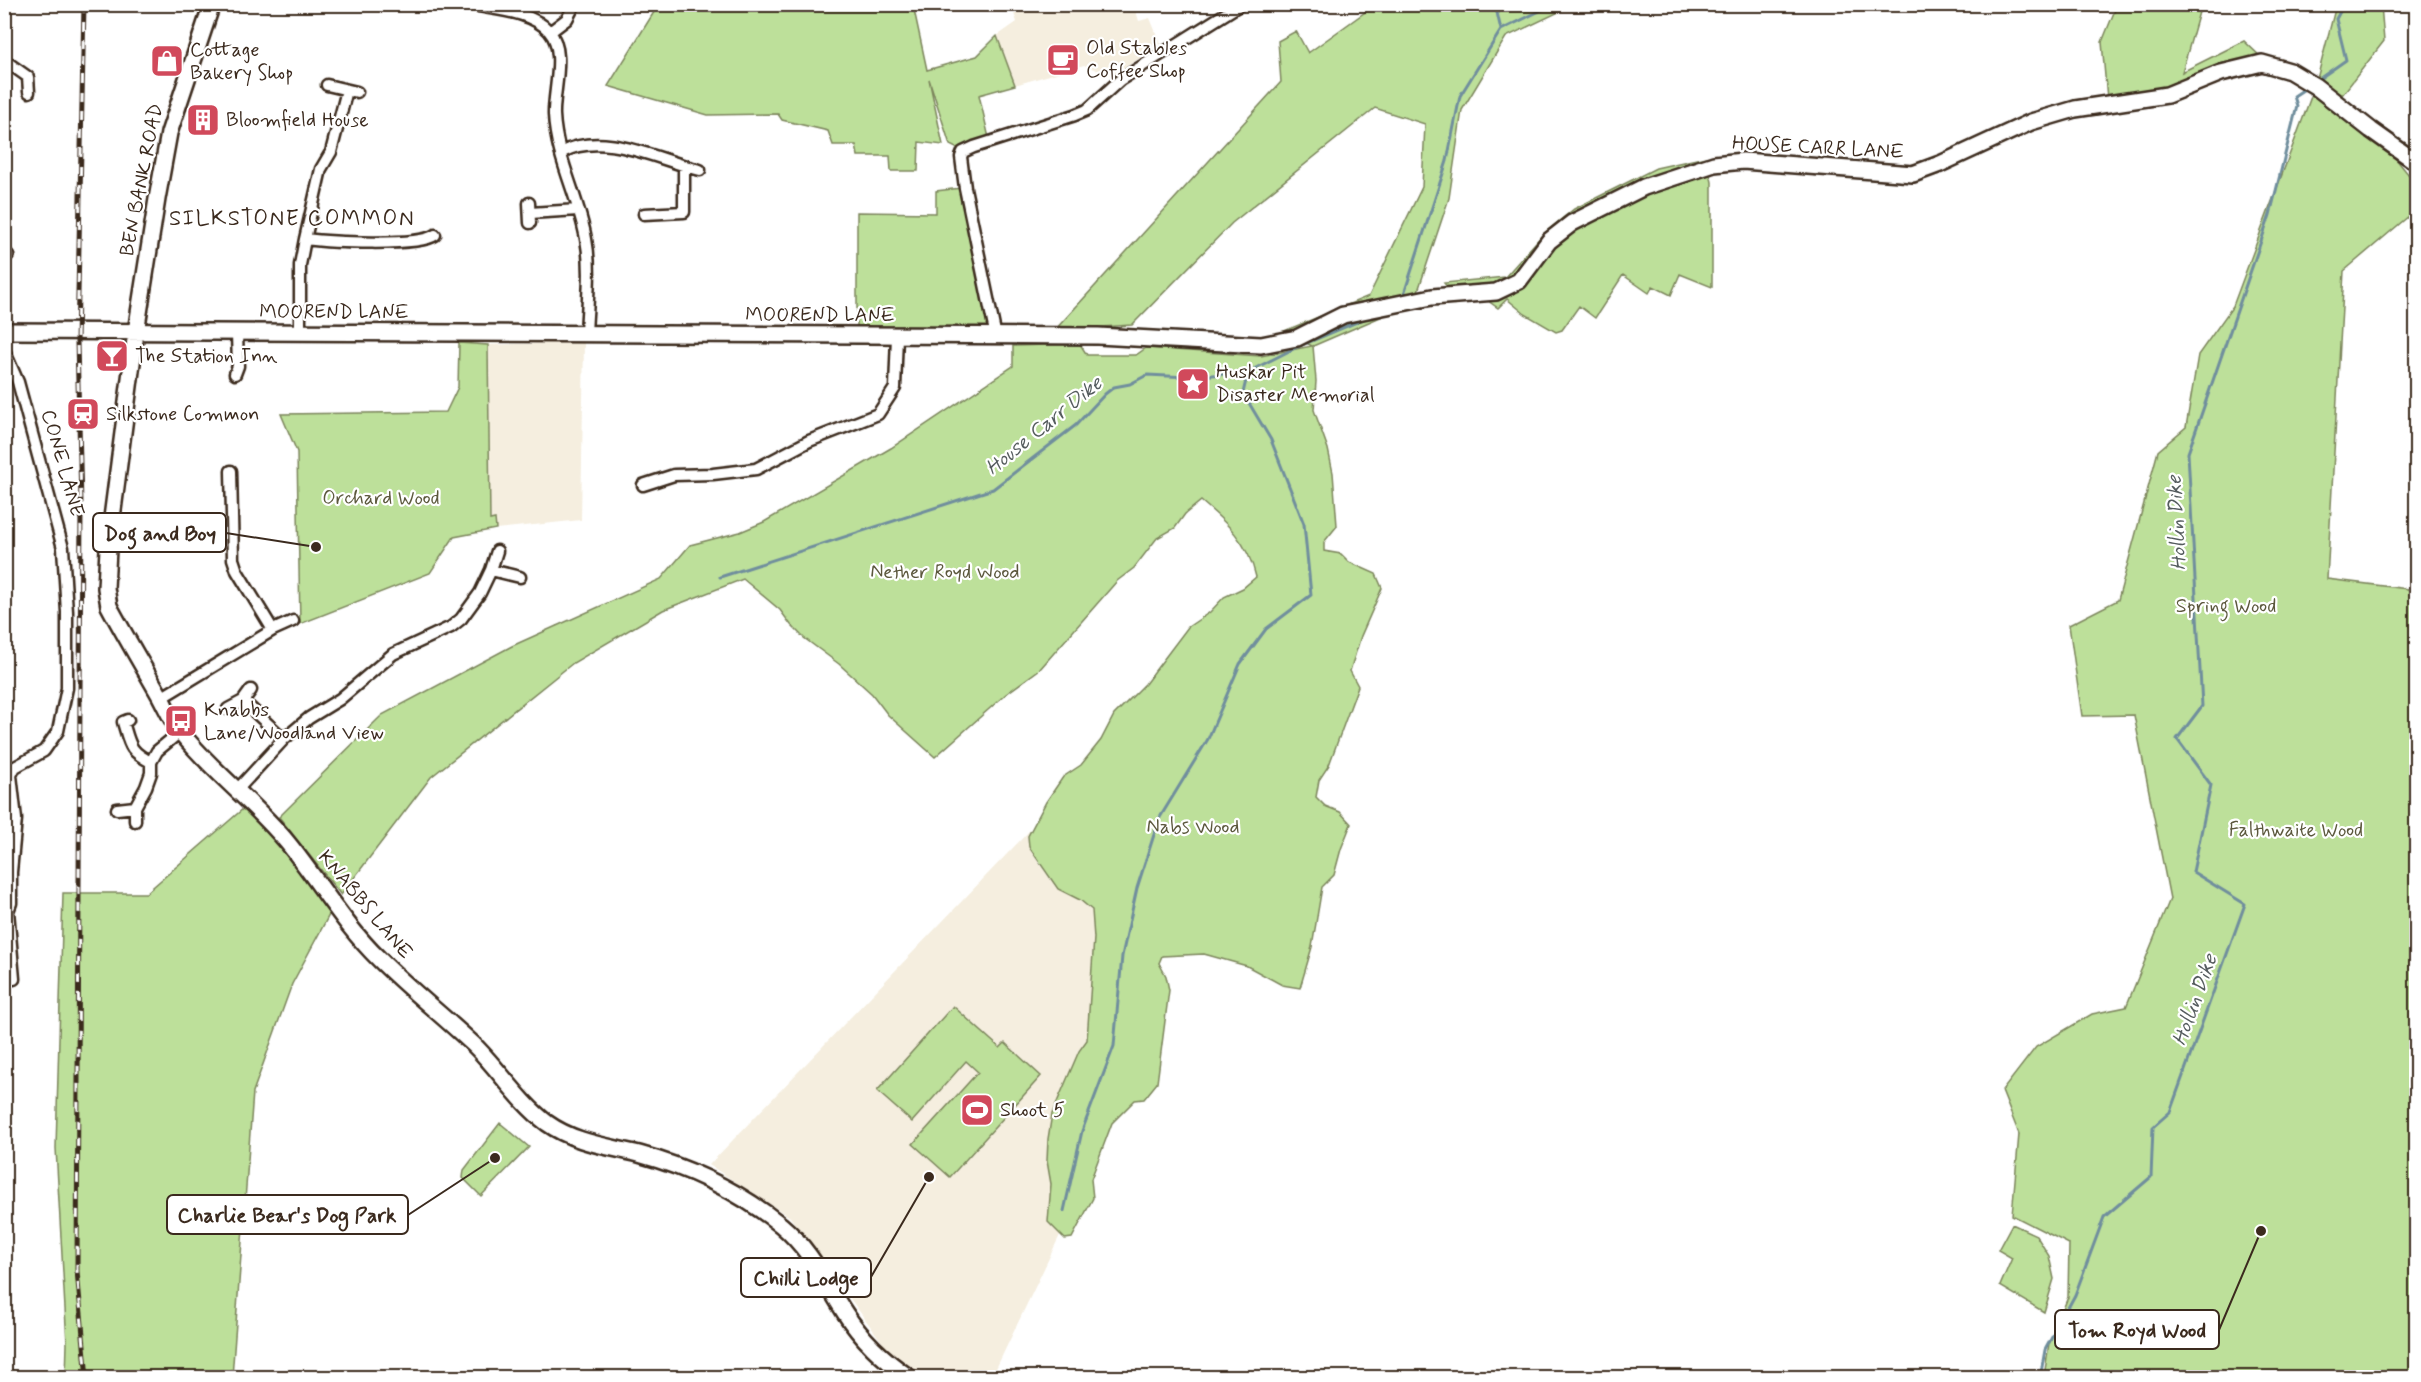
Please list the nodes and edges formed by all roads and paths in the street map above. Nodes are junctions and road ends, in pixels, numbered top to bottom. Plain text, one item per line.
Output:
1 (212, 4) edge
2 (468, 4) edge
3 (575, 4) edge
4 (1241, 4) edge
5 (550, 32) junction
6 (4, 60) edge
7 (327, 85) dead end
8 (29, 92) dead end
9 (562, 152) junction
10 (2416, 162) edge
11 (684, 166) junction
12 (700, 170) dead end
13 (578, 210) junction
14 (530, 213) dead end
15 (644, 214) dead end
16 (435, 235) dead end
17 (304, 239) junction
18 (1496, 292) joint
19 (4, 331) edge
20 (136, 332) junction
21 (237, 333) junction
22 (300, 333) junction
23 (586, 335) junction
24 (897, 336) junction
25 (996, 337) junction
26 (4, 350) edge
27 (236, 374) dead end
28 (231, 471) dead end
29 (643, 485) dead end
30 (497, 551) dead end
31 (491, 570) junction
32 (520, 577) dead end
33 (294, 621) dead end
34 (273, 630) junction
35 (251, 690) dead end
36 (161, 698) junction
37 (243, 701) junction
38 (228, 709) dead end
39 (128, 720) dead end
40 (180, 732) junction
41 (284, 739) junction
42 (151, 762) junction
43 (237, 790) junction
44 (135, 807) junction
45 (117, 809) dead end
46 (135, 821) dead end
47 (6, 912) edge
48 (14, 979) dead end
49 (910, 1377) edge

1 - 20 street, BEN BANK ROAD
2 - 5 street
3 - 5 street
4 - 25 street
5 - 9 street
6 - 8 street
7 - 17 street
9 - 11 street
9 - 13 street
10 - 18 street, HOUSE CARR LANE
11 - 12 street
11 - 15 street
13 - 14 street
13 - 23 street
16 - 17 street
17 - 22 street
18 - 25 street, MOOREND LANE
19 - 20 street
20 - 21 street, MOOREND LANE
20 - 36 street, KNABBS LANE
21 - 22 street, MOOREND LANE
21 - 27 street
22 - 23 street, MOOREND LANE
23 - 24 street, MOOREND LANE
24 - 25 street, MOOREND LANE
24 - 29 street
26 - 47 street, CONE LANE
28 - 34 street
30 - 31 street
31 - 32 street
31 - 41 street
33 - 34 street
34 - 36 street
35 - 37 street
36 - 40 street, KNABBS LANE
37 - 38 street
37 - 41 street
39 - 42 street
40 - 42 street
40 - 43 street, KNABBS LANE
41 - 43 street
42 - 44 street
43 - 49 street, KNABBS LANE
44 - 45 street
44 - 46 street
47 - 48 street, CONE LANE

